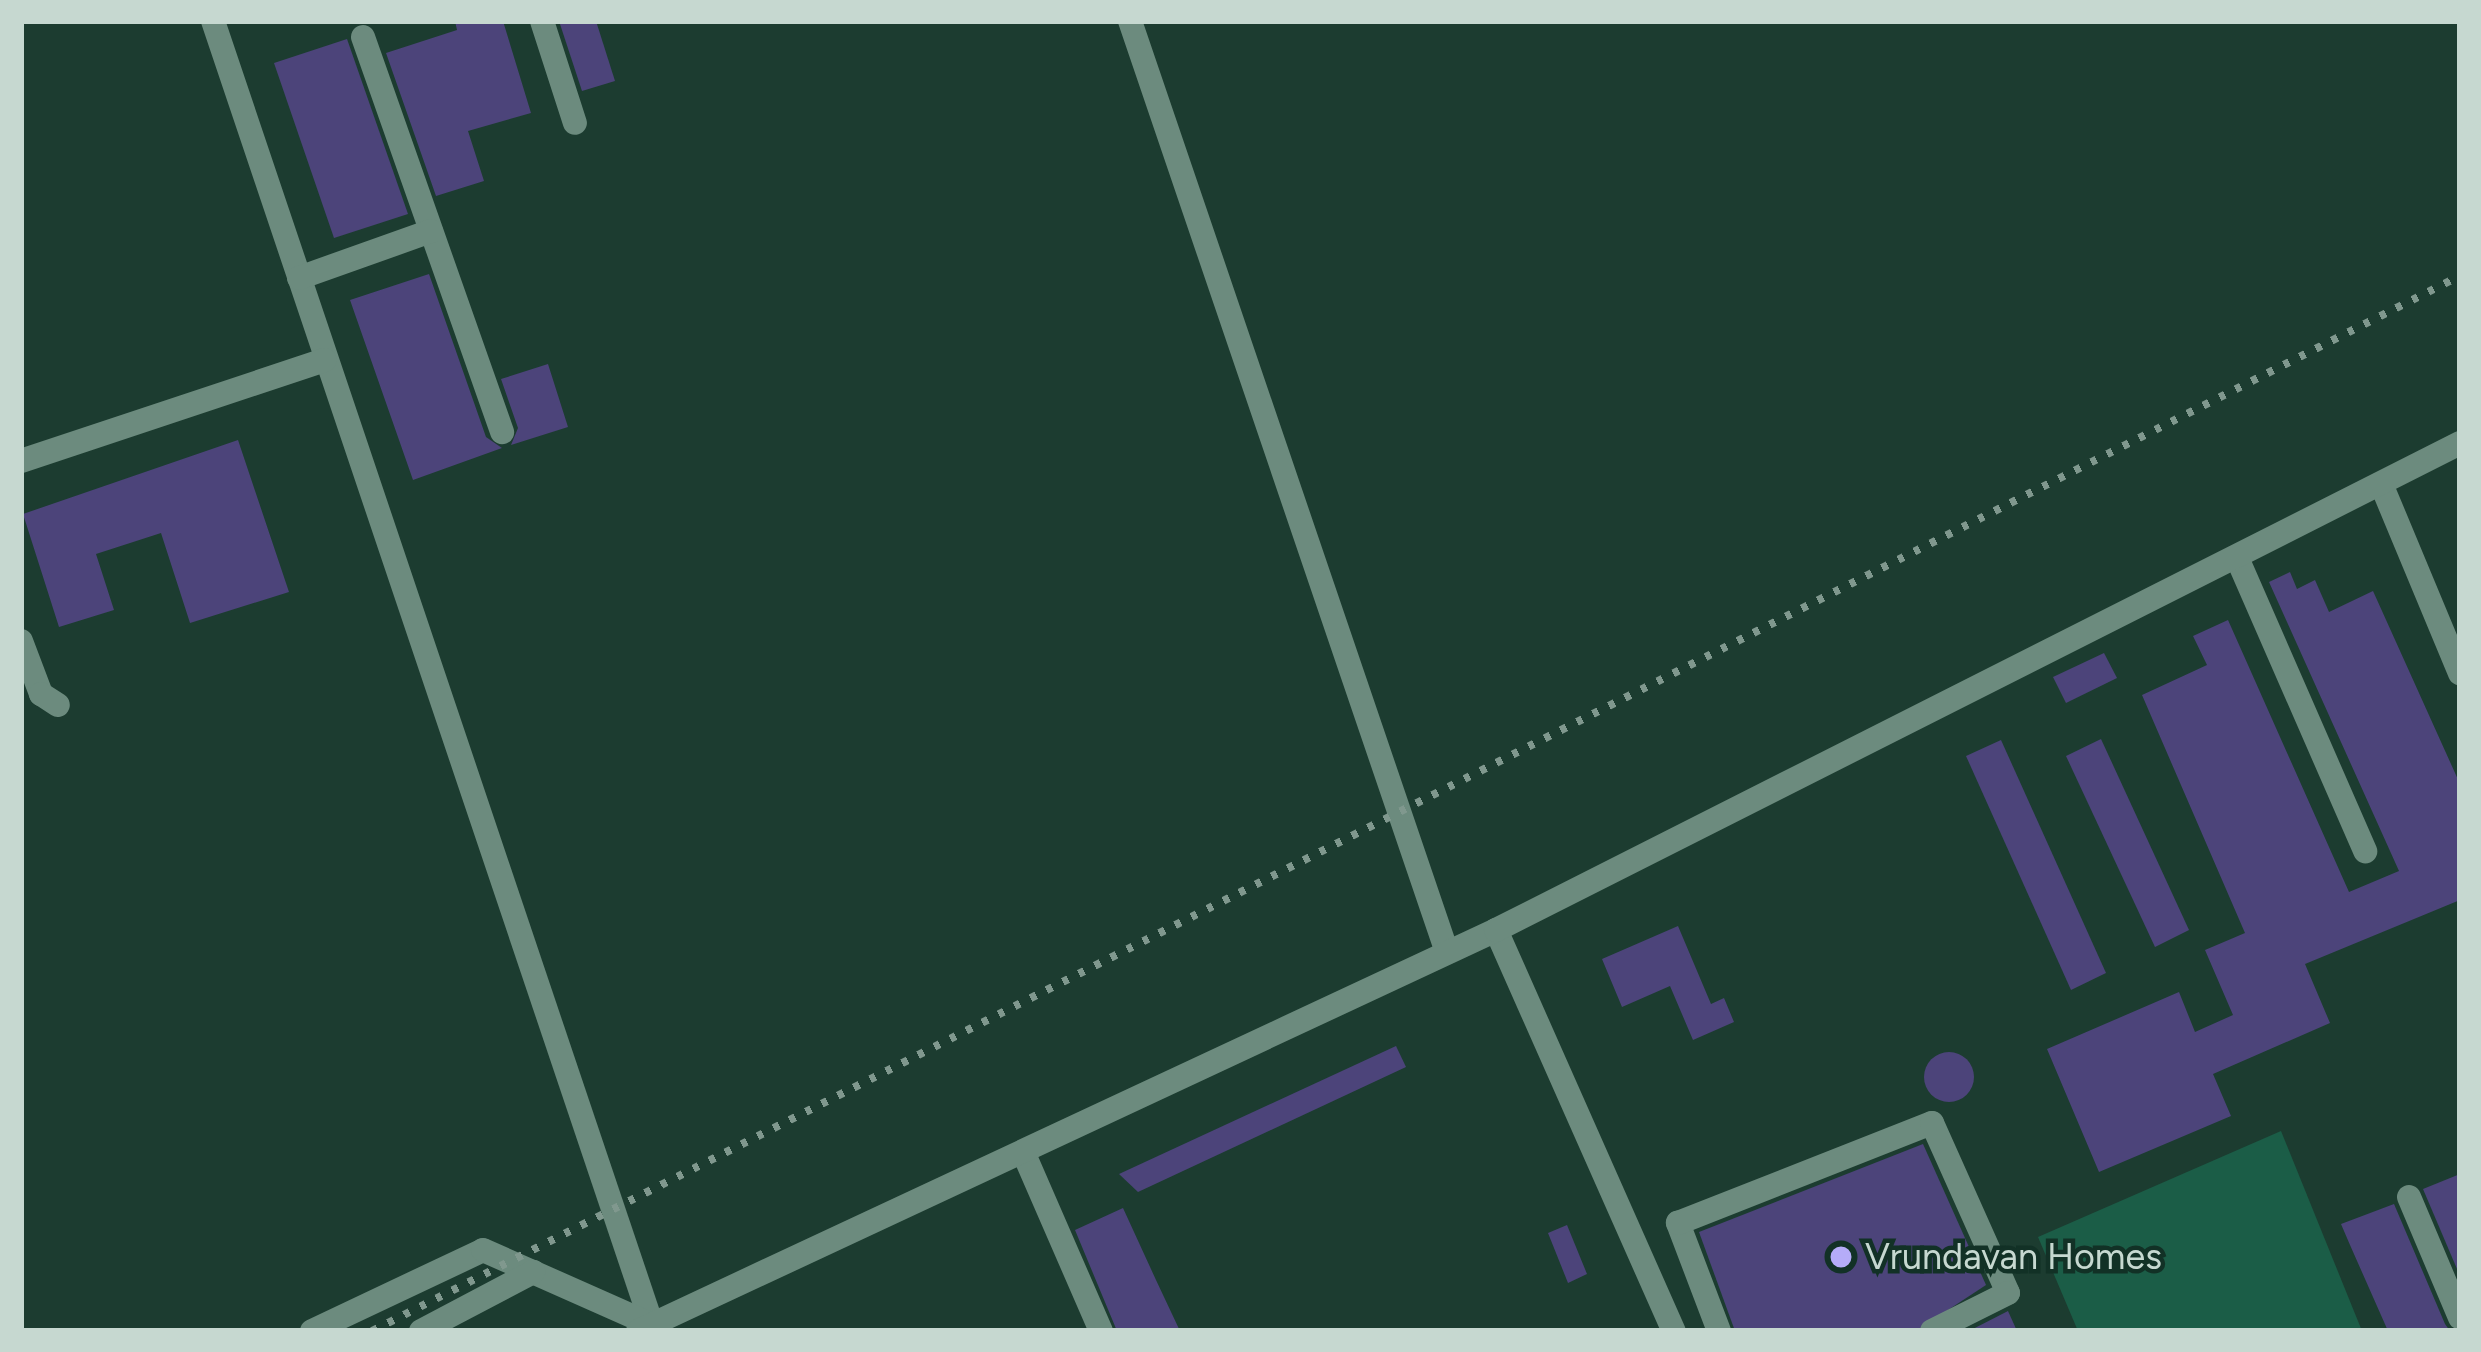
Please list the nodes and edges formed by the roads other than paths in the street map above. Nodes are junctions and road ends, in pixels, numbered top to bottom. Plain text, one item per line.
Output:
1 (213, 21) edge
2 (542, 21) edge
3 (1130, 21) edge
4 (363, 37) dead end
5 (575, 123) dead end
6 (431, 231) junction
7 (298, 278) junction
8 (325, 360) junction
9 (502, 431) dead end
10 (2460, 443) edge
11 (21, 461) edge
12 (2382, 486) junction
13 (2238, 560) junction
14 (21, 641) edge
15 (2460, 673) edge
16 (58, 705) dead end
17 (2365, 850) dead end
18 (1496, 931) junction
19 (1447, 952) junction
20 (1024, 1154) junction
21 (2409, 1197) dead end
22 (1688, 1260) junction
23 (533, 1272) junction
24 (1650, 1277) junction
25 (2460, 1318) edge
26 (648, 1329) edge
27 (312, 1331) edge
28 (422, 1331) edge
29 (1101, 1331) edge
30 (1674, 1331) edge
31 (1719, 1331) edge
32 (1932, 1331) edge

1 - 7 street
2 - 5 street
3 - 19 street
4 - 6 street
6 - 7 street
6 - 9 street
7 - 8 street
8 - 11 street
8 - 26 street
10 - 12 street
12 - 13 street
12 - 15 street
13 - 17 street
13 - 18 street
14 - 16 street
18 - 19 street
18 - 24 street
19 - 20 street
20 - 26 street
20 - 29 street
21 - 25 street
22 - 24 street
22 - 31 street
22 - 32 street
23 - 26 street
23 - 27 street
23 - 28 street
24 - 30 street

